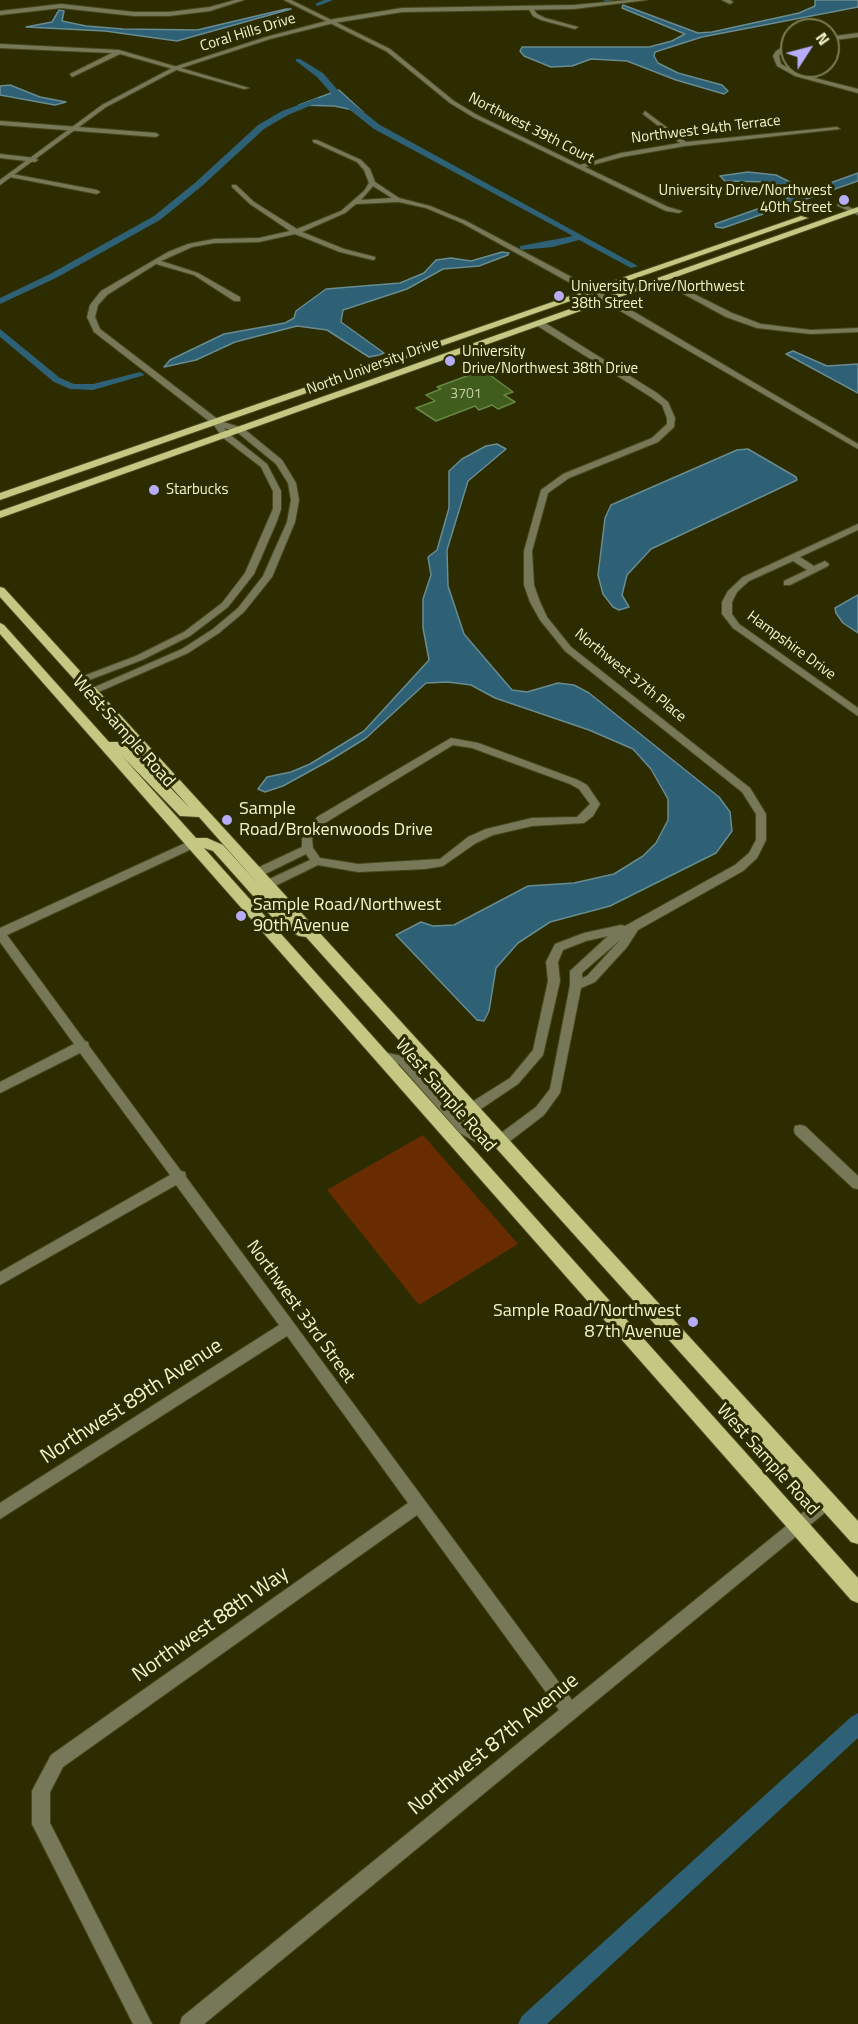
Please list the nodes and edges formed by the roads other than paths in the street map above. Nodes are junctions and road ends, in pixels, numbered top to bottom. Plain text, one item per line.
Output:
1 (241, 0) edge
2 (286, 0) edge
3 (644, 0) edge
4 (99, 4) dead end
5 (92, 8) junction
6 (531, 8) junction
7 (0, 13) edge
8 (334, 21) junction
9 (575, 27) dead end
10 (858, 35) edge
11 (840, 37) edge
12 (2, 48) edge
13 (780, 50) edge
14 (119, 52) junction
15 (780, 66) edge
16 (176, 68) junction
17 (72, 75) dead end
18 (808, 78) edge
19 (246, 88) dead end
20 (858, 91) edge
21 (645, 113) dead end
22 (0, 123) edge
23 (837, 129) dead end
24 (72, 130) junction
25 (156, 135) dead end
26 (315, 141) dead end
27 (685, 144) junction
28 (0, 156) edge
29 (35, 160) junction
30 (580, 168) junction
31 (12, 176) junction
32 (0, 183) edge
33 (372, 183) junction
34 (234, 186) dead end
35 (97, 192) dead end
36 (858, 199) edge
37 (399, 200) junction
38 (355, 202) junction
39 (840, 205) junction
40 (679, 211) dead end
41 (856, 211) edge
42 (296, 232) junction
43 (373, 258) dead end
44 (159, 262) junction
45 (662, 279) junction
46 (592, 291) junction
47 (237, 299) dead end
48 (606, 299) junction
49 (539, 323) junction
50 (858, 330) edge
51 (394, 360) junction
52 (374, 368) junction
53 (409, 370) junction
54 (389, 377) junction
55 (217, 423) junction
56 (240, 430) junction
57 (225, 435) junction
58 (858, 447) edge
59 (266, 451) junction
60 (252, 456) junction
61 (0, 497) edge
62 (277, 508) junction
63 (294, 511) junction
64 (0, 515) edge
65 (858, 527) edge
66 (793, 557) junction
67 (825, 564) dead end
68 (814, 570) junction
69 (249, 574) junction
70 (267, 577) junction
71 (787, 583) dead end
72 (0, 590) edge
73 (0, 627) edge
74 (182, 637) junction
75 (194, 645) junction
76 (86, 686) junction
77 (858, 712) edge
78 (102, 740) junction
79 (202, 813) junction
80 (194, 843) junction
81 (308, 849) junction
82 (317, 861) junction
83 (262, 879) junction
84 (634, 927) junction
85 (0, 933) edge
86 (317, 940) junction
87 (554, 981) junction
88 (576, 985) junction
89 (84, 1045) junction
90 (383, 1057) junction
91 (0, 1088) edge
92 (471, 1109) junction
93 (800, 1130) dead end
94 (500, 1141) junction
95 (180, 1176) junction
96 (858, 1184) edge
97 (0, 1279) edge
98 (288, 1327) junction
99 (828, 1501) junction
100 (418, 1505) junction
101 (0, 1512) edge
102 (797, 1526) junction
103 (858, 1535) edge
104 (858, 1593) edge
105 (571, 1712) junction
106 (143, 2024) edge
107 (189, 2024) edge

1 - 5 street
2 - 8 street, Northwest 39th Court
3 - 6 street, Coral Hills Drive
4 - 5 street
5 - 7 street
6 - 8 street, Coral Hills Drive
6 - 9 street
8 - 16 street, Coral Hills Drive
8 - 30 street, Northwest 39th Court
10 - 11 street
12 - 14 street
13 - 15 street
14 - 16 street
14 - 17 street
16 - 19 street
16 - 24 street, Coral Hills Drive
18 - 20 street
21 - 27 street
22 - 24 street
23 - 27 street, Northwest 94th Terrace
24 - 25 street
24 - 29 street, Coral Hills Drive
26 - 33 street
27 - 30 street, Northwest 94th Terrace
28 - 29 street
29 - 31 street, Coral Hills Drive
30 - 40 street, Northwest 39th Court
31 - 32 street, Coral Hills Drive
31 - 35 street
33 - 37 street
33 - 38 street
34 - 42 street
36 - 39 main road, North University Drive
37 - 38 street
37 - 46 street
38 - 42 street
39 - 41 street
39 - 46 main road, North University Drive
41 - 45 main road, North University Drive
42 - 43 street
42 - 44 street
44 - 47 street
44 - 55 street
45 - 48 main road, North University Drive
45 - 50 street
46 - 48 street
46 - 51 main road, North University Drive
48 - 49 main road, North University Drive
48 - 58 street
49 - 53 main road, North University Drive
49 - 84 street, Northwest 37th Place
51 - 52 main road, North University Drive
51 - 53 main road
52 - 54 main road
52 - 55 main road, North University Drive
53 - 54 main road, North University Drive
54 - 56 main road, North University Drive
55 - 56 street
55 - 57 street
55 - 61 main road, North University Drive
56 - 57 main road, North University Drive
56 - 59 street
57 - 60 street
57 - 64 main road, North University Drive
59 - 60 street
59 - 63 street
60 - 62 street
62 - 63 street
62 - 69 street
63 - 70 street
65 - 66 street, Hampshire Drive
66 - 68 street
66 - 77 street, Hampshire Drive
67 - 68 street
68 - 71 street
69 - 70 street
69 - 74 street
70 - 75 street
72 - 76 main road, West Sample Road
73 - 78 main road, West Sample Road
74 - 75 street
74 - 76 street
75 - 76 street
76 - 79 main road, West Sample Road
78 - 79 main road
78 - 80 main road, West Sample Road
79 - 83 main road, West Sample Road
80 - 85 street
80 - 86 main road
80 - 90 main road, West Sample Road
81 - 82 street
81 - 82 street
81 - 83 street
82 - 83 street
83 - 86 main road, West Sample Road
84 - 87 street, Northwest 37th Place
84 - 88 street, Northwest 37th Place
85 - 89 street, Northwest 33rd Street
86 - 92 main road, West Sample Road
87 - 88 street
87 - 92 street, Northwest 37th Place
88 - 94 street
89 - 91 street
89 - 95 street, Northwest 33rd Street
90 - 94 street
90 - 102 main road, West Sample Road
92 - 94 main road, West Sample Road
93 - 96 street
94 - 99 main road, West Sample Road
95 - 97 street
95 - 98 street, Northwest 33rd Street
98 - 100 street, Northwest 33rd Street
98 - 101 street, Northwest 89th Avenue
99 - 102 street, Northwest 87th Avenue
99 - 103 main road, West Sample Road
100 - 105 street, Northwest 33rd Street
100 - 106 street, Northwest 88th Way
102 - 104 main road, West Sample Road
102 - 105 street, Northwest 87th Avenue
105 - 107 street, Northwest 87th Avenue

